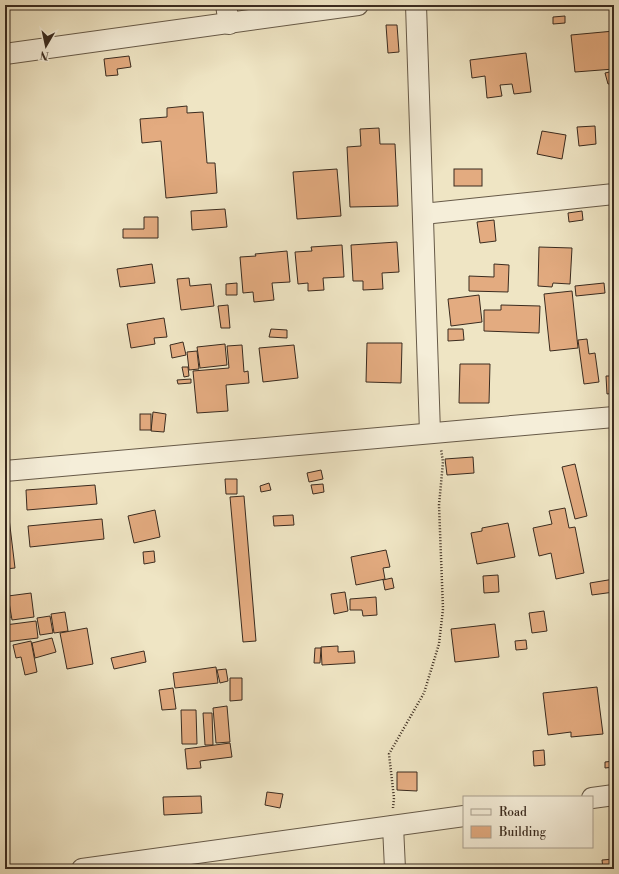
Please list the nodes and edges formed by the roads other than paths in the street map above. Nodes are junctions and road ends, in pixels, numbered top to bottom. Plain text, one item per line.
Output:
1 (358, 5) edge
2 (416, 5) edge
3 (228, 14) edge
4 (5, 54) edge
5 (614, 194) edge
6 (423, 214) junction
7 (614, 417) edge
8 (430, 433) junction
9 (5, 471) edge
10 (614, 795) edge
11 (593, 798) edge
12 (463, 816) edge
13 (393, 826) junction
14 (82, 869) edge
15 (395, 869) edge

1 - 3 street
2 - 6 street
3 - 4 street
5 - 6 street
6 - 8 street
7 - 8 street
8 - 9 street
10 - 11 street
12 - 13 street
13 - 14 street
13 - 15 street

